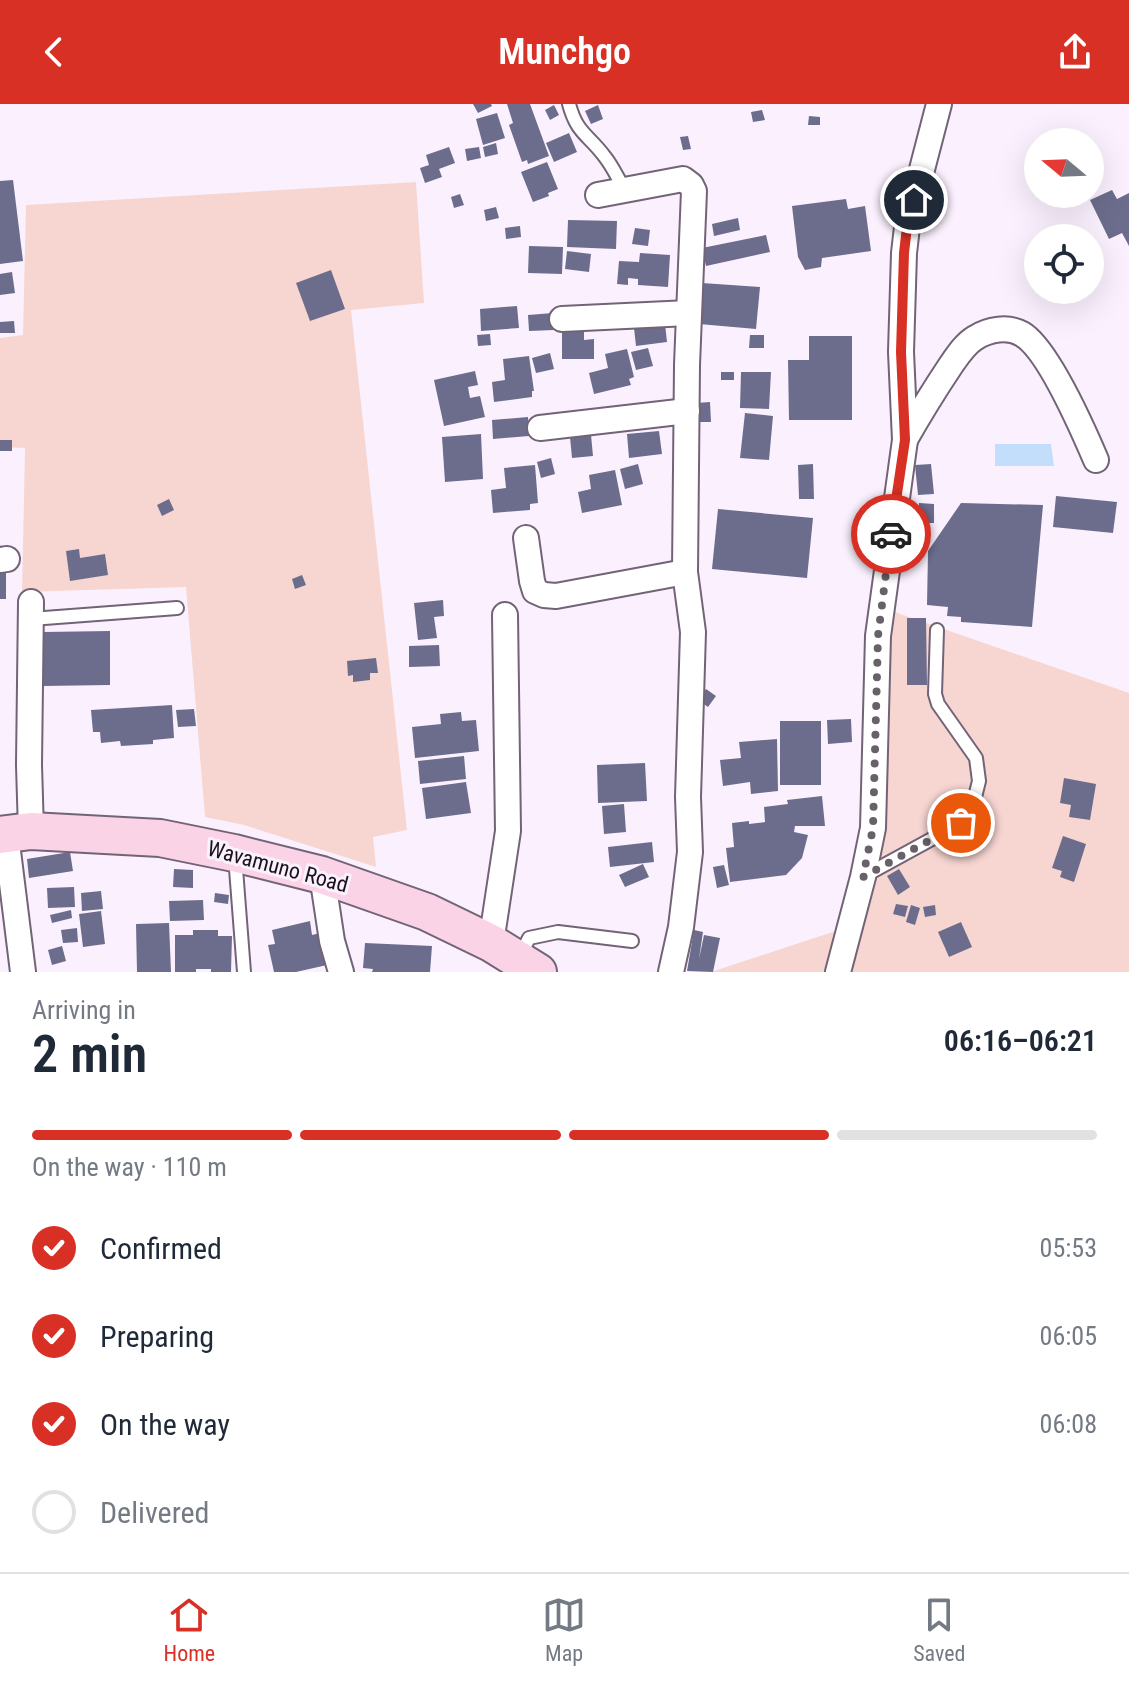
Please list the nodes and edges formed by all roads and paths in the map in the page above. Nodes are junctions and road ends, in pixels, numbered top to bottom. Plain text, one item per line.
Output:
1 (569, 104) edge
2 (939, 104) edge
3 (625, 190) junction
4 (598, 195) dead end
5 (689, 313) junction
6 (562, 319) dead end
7 (687, 411) junction
8 (540, 428) dead end
9 (905, 440) junction
10 (1096, 460) dead end
11 (526, 538) dead end
12 (685, 572) junction
13 (177, 608) dead end
14 (31, 610) joint
15 (505, 615) dead end
16 (937, 630) dead end
17 (12, 833) edge
18 (234, 853) junction
19 (322, 875) junction
20 (863, 877) junction
21 (632, 941) dead end
22 (516, 958) edge
23 (23, 972) edge
24 (244, 972) edge
25 (341, 972) edge
26 (671, 972) edge
27 (838, 972) edge

1 - 3 lane
2 - 9 street
3 - 4 street
3 - 5 street
5 - 6 street
5 - 7 street
7 - 8 street
7 - 12 street
9 - 10 street
9 - 20 street
11 - 12 street
12 - 26 street
13 - 14 lane
14 - 17 street
15 - 22 street
16 - 20 lane
17 - 18 main road, Wavamuno Road
17 - 23 street
18 - 19 main road, Wavamuno Road
18 - 24 lane
19 - 22 main road, Wavamuno Road
19 - 25 street
20 - 27 street
21 - 22 lane

